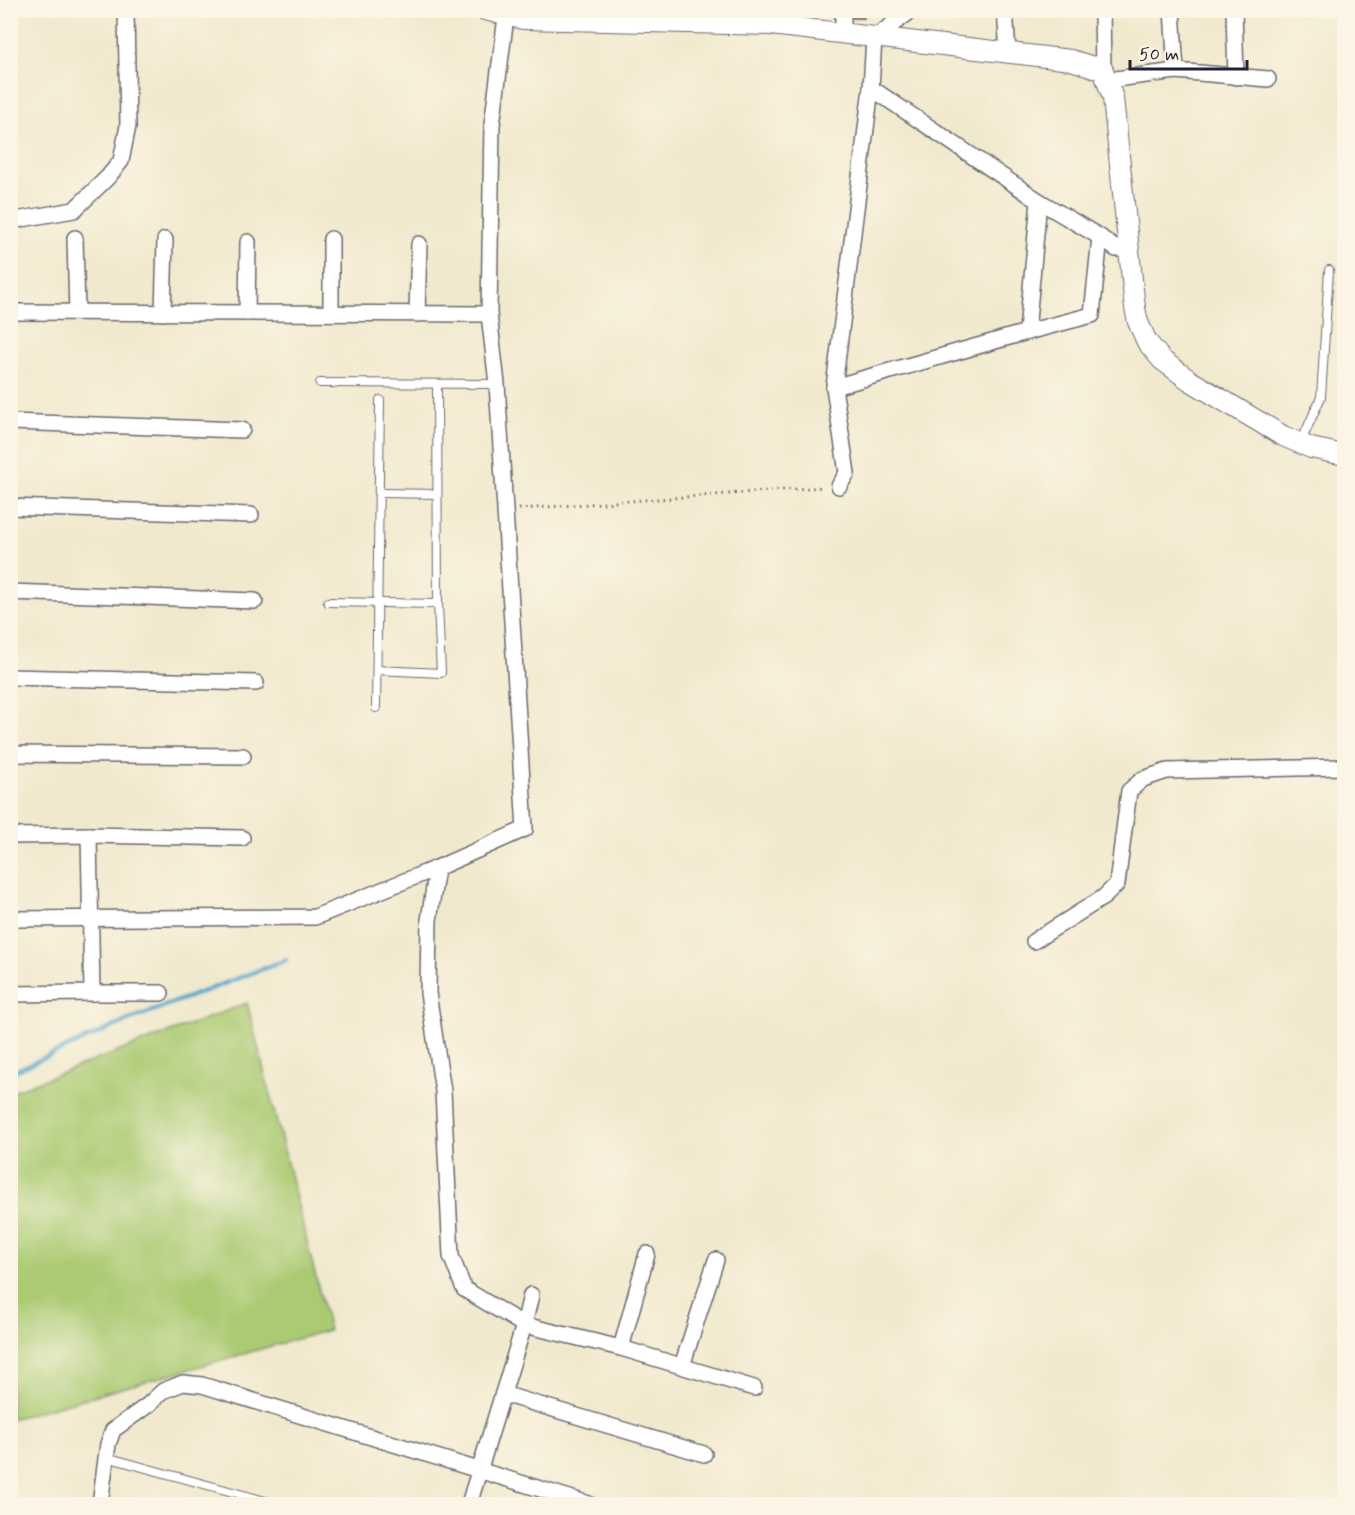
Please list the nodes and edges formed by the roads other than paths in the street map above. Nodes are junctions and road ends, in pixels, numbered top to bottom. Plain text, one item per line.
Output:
1 (126, 10) edge
2 (485, 10) edge
3 (843, 10) edge
4 (912, 10) edge
5 (1005, 10) edge
6 (1102, 10) edge
7 (1172, 10) edge
8 (1234, 10) edge
9 (563, 16) edge
10 (506, 17) junction
11 (703, 17) edge
12 (771, 18) edge
13 (843, 34) junction
14 (874, 38) junction
15 (1008, 54) junction
16 (1176, 71) junction
17 (1105, 75) junction
18 (1236, 77) junction
19 (1268, 79) dead end
20 (871, 88) junction
21 (1039, 201) junction
22 (10, 221) edge
23 (1100, 237) junction
24 (75, 238) dead end
25 (331, 239) dead end
26 (165, 240) dead end
27 (248, 242) dead end
28 (419, 244) dead end
29 (1129, 248) junction
30 (1329, 270) dead end
31 (10, 312) edge
32 (77, 312) junction
33 (163, 313) junction
34 (247, 313) junction
35 (331, 313) junction
36 (417, 314) junction
37 (489, 314) junction
38 (1027, 332) junction
39 (320, 383) dead end
40 (437, 384) junction
41 (496, 384) junction
42 (834, 387) junction
43 (380, 400) dead end
44 (10, 422) edge
45 (242, 429) dead end
46 (1300, 444) junction
47 (1344, 455) edge
48 (839, 486) road end
49 (381, 493) junction
50 (437, 494) junction
51 (10, 507) edge
52 (250, 515) dead end
53 (10, 592) edge
54 (255, 601) dead end
55 (328, 602) dead end
56 (378, 603) junction
57 (438, 604) junction
58 (377, 670) junction
59 (10, 677) edge
60 (256, 683) dead end
61 (376, 708) dead end
62 (10, 754) edge
63 (243, 756) dead end
64 (1344, 767) edge
65 (89, 835) junction
66 (10, 836) edge
67 (242, 838) dead end
68 (437, 868) junction
69 (90, 918) junction
70 (10, 919) edge
71 (1034, 941) dead end
72 (92, 993) junction
73 (161, 993) dead end
74 (10, 994) edge
75 (647, 1254) dead end
76 (716, 1260) dead end
77 (531, 1296) dead end
78 (524, 1325) junction
79 (621, 1348) junction
80 (682, 1366) junction
81 (754, 1388) dead end
82 (503, 1394) junction
83 (704, 1454) dead end
84 (106, 1457) junction
85 (480, 1470) junction
86 (100, 1504) edge
87 (276, 1504) edge
88 (469, 1504) edge
89 (589, 1504) edge

1 - 22 street
2 - 10 street
3 - 13 street
4 - 14 street
5 - 15 street
6 - 17 street
7 - 16 street
8 - 18 street
9 - 10 street
9 - 11 street
10 - 37 street
11 - 12 street
12 - 13 street
13 - 14 street
14 - 15 street
14 - 20 street
15 - 17 street
16 - 17 street
16 - 18 street
17 - 29 street
18 - 19 street
20 - 21 street
20 - 42 street
21 - 23 street
21 - 38 street
23 - 29 street
23 - 38 street
24 - 32 street
25 - 35 street
26 - 33 street
27 - 34 street
28 - 36 street
29 - 46 street
30 - 46 lane
31 - 32 street
32 - 33 street
33 - 34 street
34 - 35 street
35 - 36 street
36 - 37 street
37 - 41 street
38 - 42 street
39 - 40 lane
40 - 41 lane
40 - 50 lane
41 - 68 street
42 - 48 street
43 - 49 lane
44 - 45 street
46 - 47 street
49 - 50 lane
49 - 56 lane
50 - 57 lane
51 - 52 street
53 - 54 street
55 - 56 lane
56 - 57 lane
56 - 58 lane
57 - 58 lane
58 - 61 lane
59 - 60 street
62 - 63 street
64 - 71 street
65 - 66 street
65 - 67 street
65 - 69 street
68 - 69 street
68 - 78 street
69 - 70 street
69 - 72 street
72 - 73 street
72 - 74 street
75 - 79 street
76 - 80 street
77 - 78 street
78 - 79 street
78 - 82 street
79 - 80 street
80 - 81 street
82 - 83 street
82 - 85 street
84 - 85 street
84 - 86 street
84 - 87 lane
85 - 88 street
85 - 89 street

